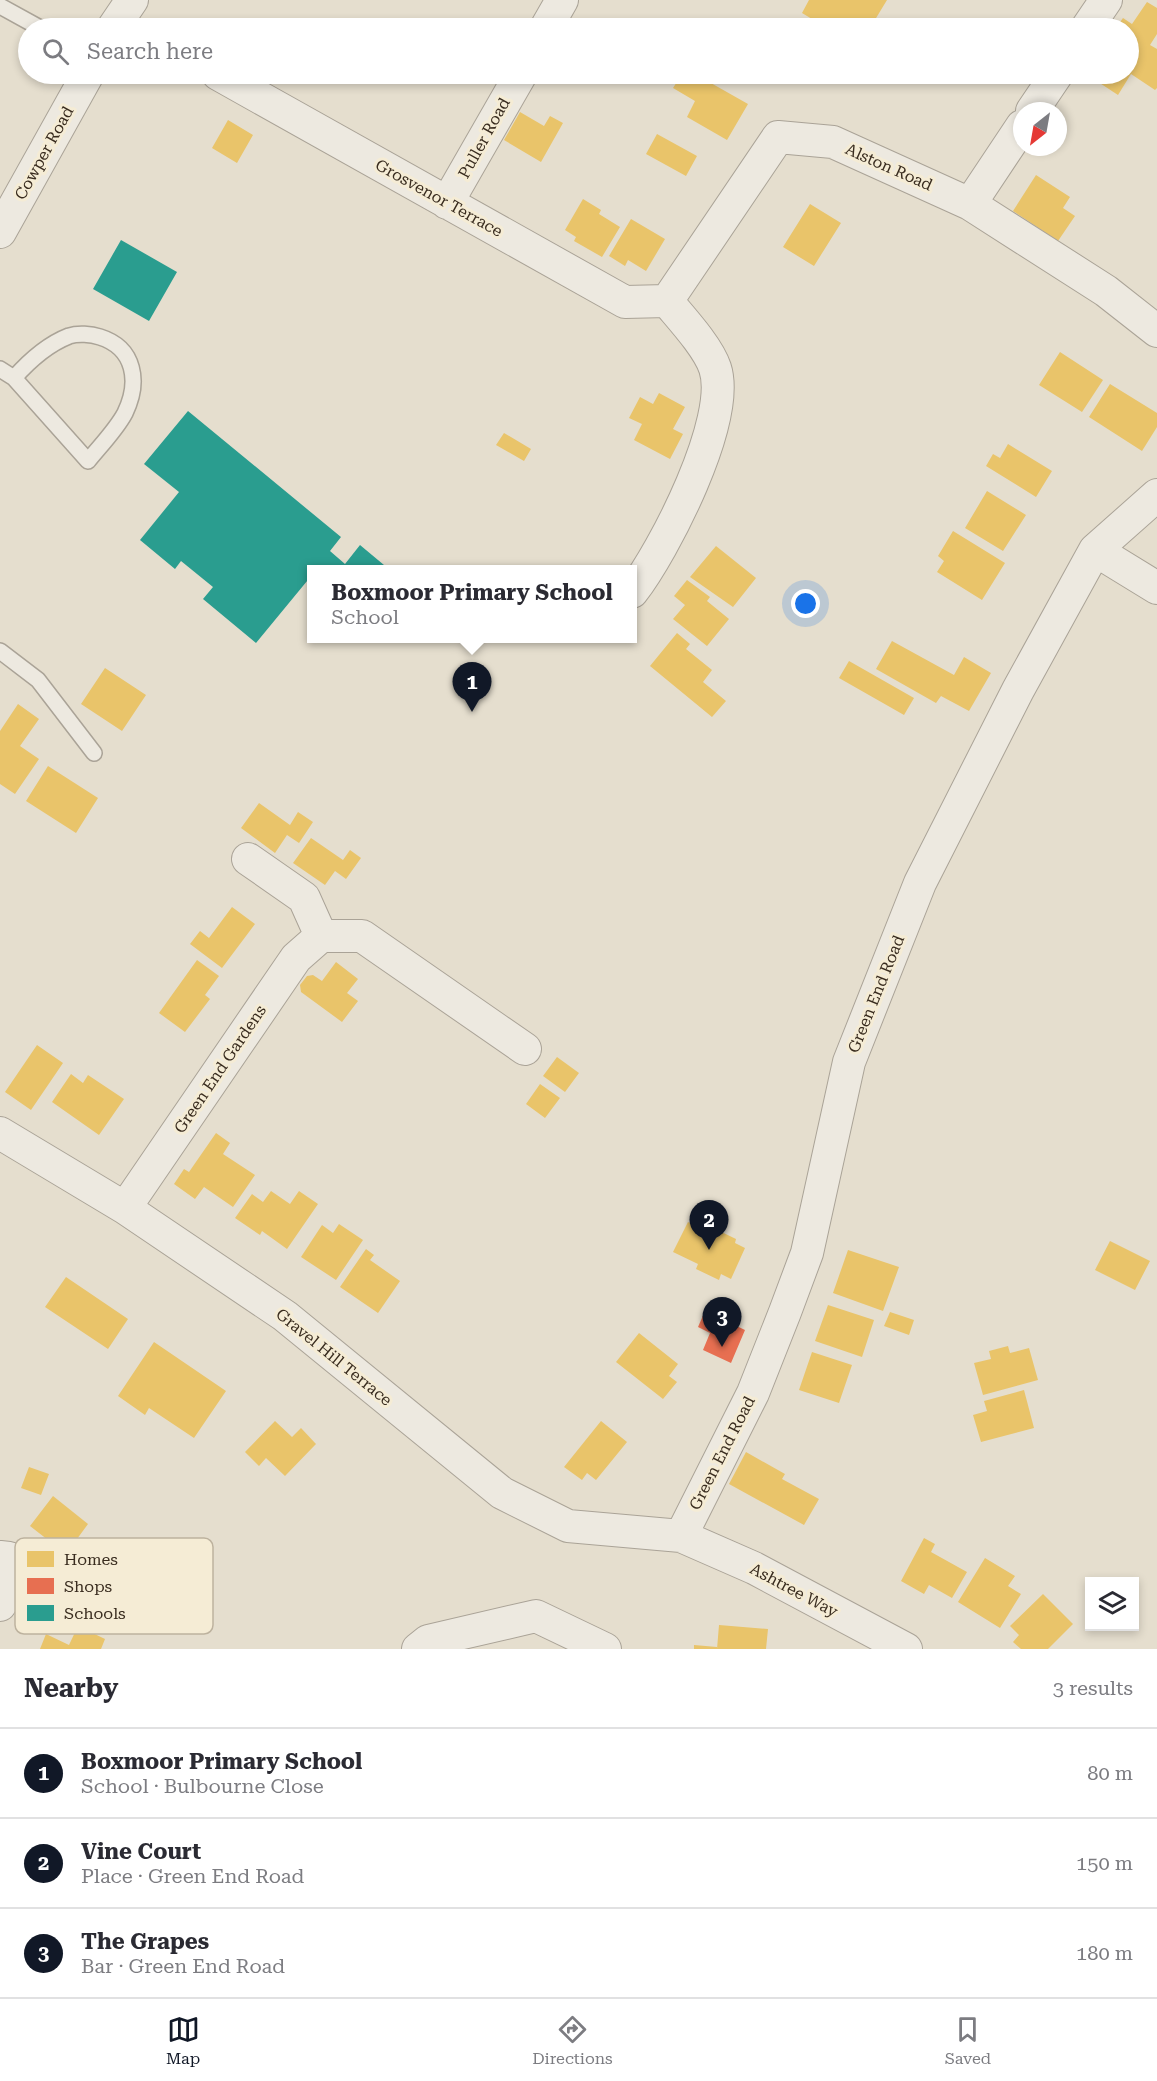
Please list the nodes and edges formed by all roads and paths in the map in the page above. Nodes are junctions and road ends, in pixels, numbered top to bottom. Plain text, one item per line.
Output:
1 (562, 0) edge
2 (1106, 0) edge
3 (0, 6) edge
4 (22, 18) edge
5 (552, 18) edge
6 (1094, 18) edge
7 (82, 84) edge
8 (236, 84) edge
9 (515, 84) edge
10 (1050, 84) edge
11 (1038, 102) edge
12 (1013, 140) edge
13 (447, 203) junction
14 (970, 204) junction
15 (0, 232) edge
16 (667, 301) junction
17 (1157, 331) edge
18 (0, 369) edge
19 (14, 378) junction
20 (1157, 495) edge
21 (1095, 550) junction
22 (637, 585) edge
23 (1157, 588) edge
24 (0, 651) edge
25 (94, 753) dead end
26 (248, 859) dead end
27 (321, 936) junction
28 (525, 1048) dead end
29 (0, 1133) edge
30 (126, 1208) junction
31 (681, 1536) junction
32 (0, 1557) edge
33 (0, 1605) edge
34 (418, 1649) edge
35 (604, 1649) edge
36 (906, 1649) edge

1 - 5 street
2 - 6 street
3 - 4 lane
7 - 15 street, Cowper Road
8 - 13 street, Grosvenor Terrace
9 - 13 street, Puller Road
10 - 11 street
12 - 14 street
13 - 16 street, Grosvenor Terrace
14 - 16 street, Alston Road
14 - 17 street, Alston Road
16 - 22 street
18 - 19 lane
19 - 19 lane
20 - 21 street, Green End Road
21 - 23 street
21 - 31 street, Green End Road
24 - 25 lane
26 - 27 street
27 - 28 street
27 - 30 street, Green End Gardens
29 - 30 street, Gravel Hill Terrace
30 - 31 street, Gravel Hill Terrace
31 - 36 street, Ashtree Way
32 - 33 street
34 - 35 street

